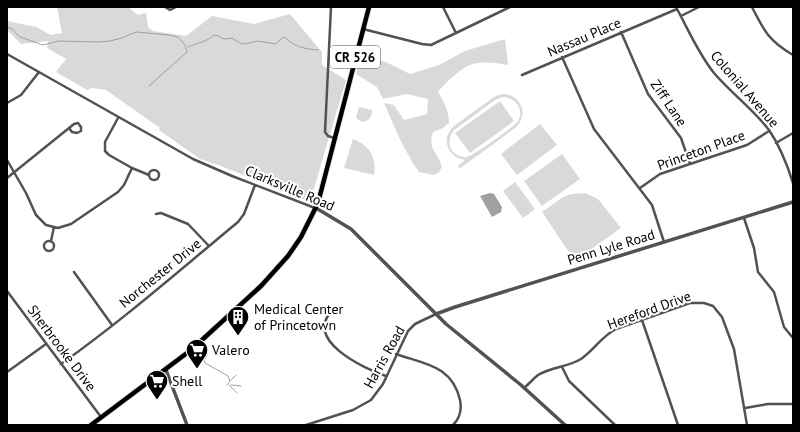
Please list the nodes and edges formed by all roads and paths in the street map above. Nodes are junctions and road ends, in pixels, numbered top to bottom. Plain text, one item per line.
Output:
1 (165, 7) edge
2 (176, 7) edge
3 (332, 7) edge
4 (369, 7) edge
5 (443, 7) edge
6 (510, 7) edge
7 (699, 7) edge
8 (752, 7) edge
9 (676, 8) edge
10 (681, 16) junction
11 (363, 29) junction
12 (620, 32) junction
13 (456, 33) junction
14 (7, 54) edge
15 (793, 54) edge
16 (562, 58) junction
17 (39, 72) junction
18 (522, 74) dead end
19 (7, 103) edge
20 (118, 118) junction
21 (69, 128) junction
22 (769, 131) junction
23 (793, 133) edge
24 (334, 138) junction
25 (776, 143) junction
26 (7, 160) edge
27 (690, 164) junction
28 (132, 168) junction
29 (15, 172) junction
30 (149, 175) junction
31 (7, 178) edge
32 (793, 183) edge
33 (255, 185) junction
34 (640, 188) junction
35 (793, 202) edge
36 (316, 208) junction
37 (156, 214) dead end
38 (744, 218) junction
39 (54, 227) junction
40 (51, 241) dead end
41 (664, 242) junction
42 (209, 246) junction
43 (74, 272) dead end
44 (7, 291) edge
45 (334, 309) dead end
46 (436, 314) junction
47 (642, 320) junction
48 (112, 325) junction
49 (793, 338) edge
50 (46, 344) junction
51 (396, 354) junction
52 (61, 364) junction
53 (562, 366) junction
54 (166, 370) junction
55 (7, 372) edge
56 (386, 376) junction
57 (524, 388) junction
58 (793, 404) edge
59 (745, 408) junction
60 (101, 418) junction
61 (91, 425) edge
62 (187, 425) edge
63 (306, 425) edge
64 (453, 425) edge
65 (565, 425) edge
66 (615, 425) edge
67 (678, 425) edge
68 (746, 425) edge

1 - 2 street
3 - 24 street
4 - 11 main road, CR 526
5 - 13 street
6 - 13 street
7 - 10 street
8 - 15 street
9 - 10 street, Colonial Avenue
9 - 12 street, Nassau Place
10 - 22 street, Colonial Avenue
11 - 13 street
11 - 24 main road, CR 526
12 - 16 street, Nassau Place
12 - 27 street, Ziff Lane
14 - 17 street, Clarksville Road
16 - 18 street, Nassau Place
16 - 34 street
17 - 19 street
17 - 20 street, Clarksville Road
20 - 28 street
20 - 33 street, Clarksville Road
21 - 21 street
21 - 29 street
22 - 25 street, Colonial Avenue
22 - 27 street, Princeton Place
23 - 25 street
24 - 36 main road, CR 526
25 - 32 street, Colonial Avenue
26 - 29 street
27 - 34 street, Princeton Place
28 - 30 street
28 - 39 street
29 - 31 street
29 - 39 street
30 - 30 street
33 - 36 street, Clarksville Road
33 - 42 street, Norchester Drive
34 - 41 street
35 - 38 street, Penn Lyle Road
36 - 46 street, Clarksville Road
36 - 54 main road, CR 526
37 - 42 street
38 - 41 street, Penn Lyle Road
38 - 49 street
39 - 40 street
41 - 46 street, Penn Lyle Road
42 - 48 street, Norchester Drive
43 - 48 street
44 - 50 street, Sherbrooke Drive
45 - 56 street
46 - 51 street, Harris Road
46 - 57 street, Clarksville Road
47 - 53 street, Hereford Drive
47 - 59 street, Hereford Drive
47 - 67 street
48 - 52 street, Norchester Drive
50 - 52 street, Sherbrooke Drive
50 - 55 street
51 - 56 street, Harris Road
51 - 64 street
52 - 60 street, Sherbrooke Drive
53 - 57 street, Hereford Drive
53 - 66 street
54 - 60 main road, CR 526
54 - 62 street
56 - 63 street, Harris Road
57 - 65 street, Clarksville Road
58 - 59 street
59 - 68 street, Hereford Drive
60 - 61 main road, CR 526

